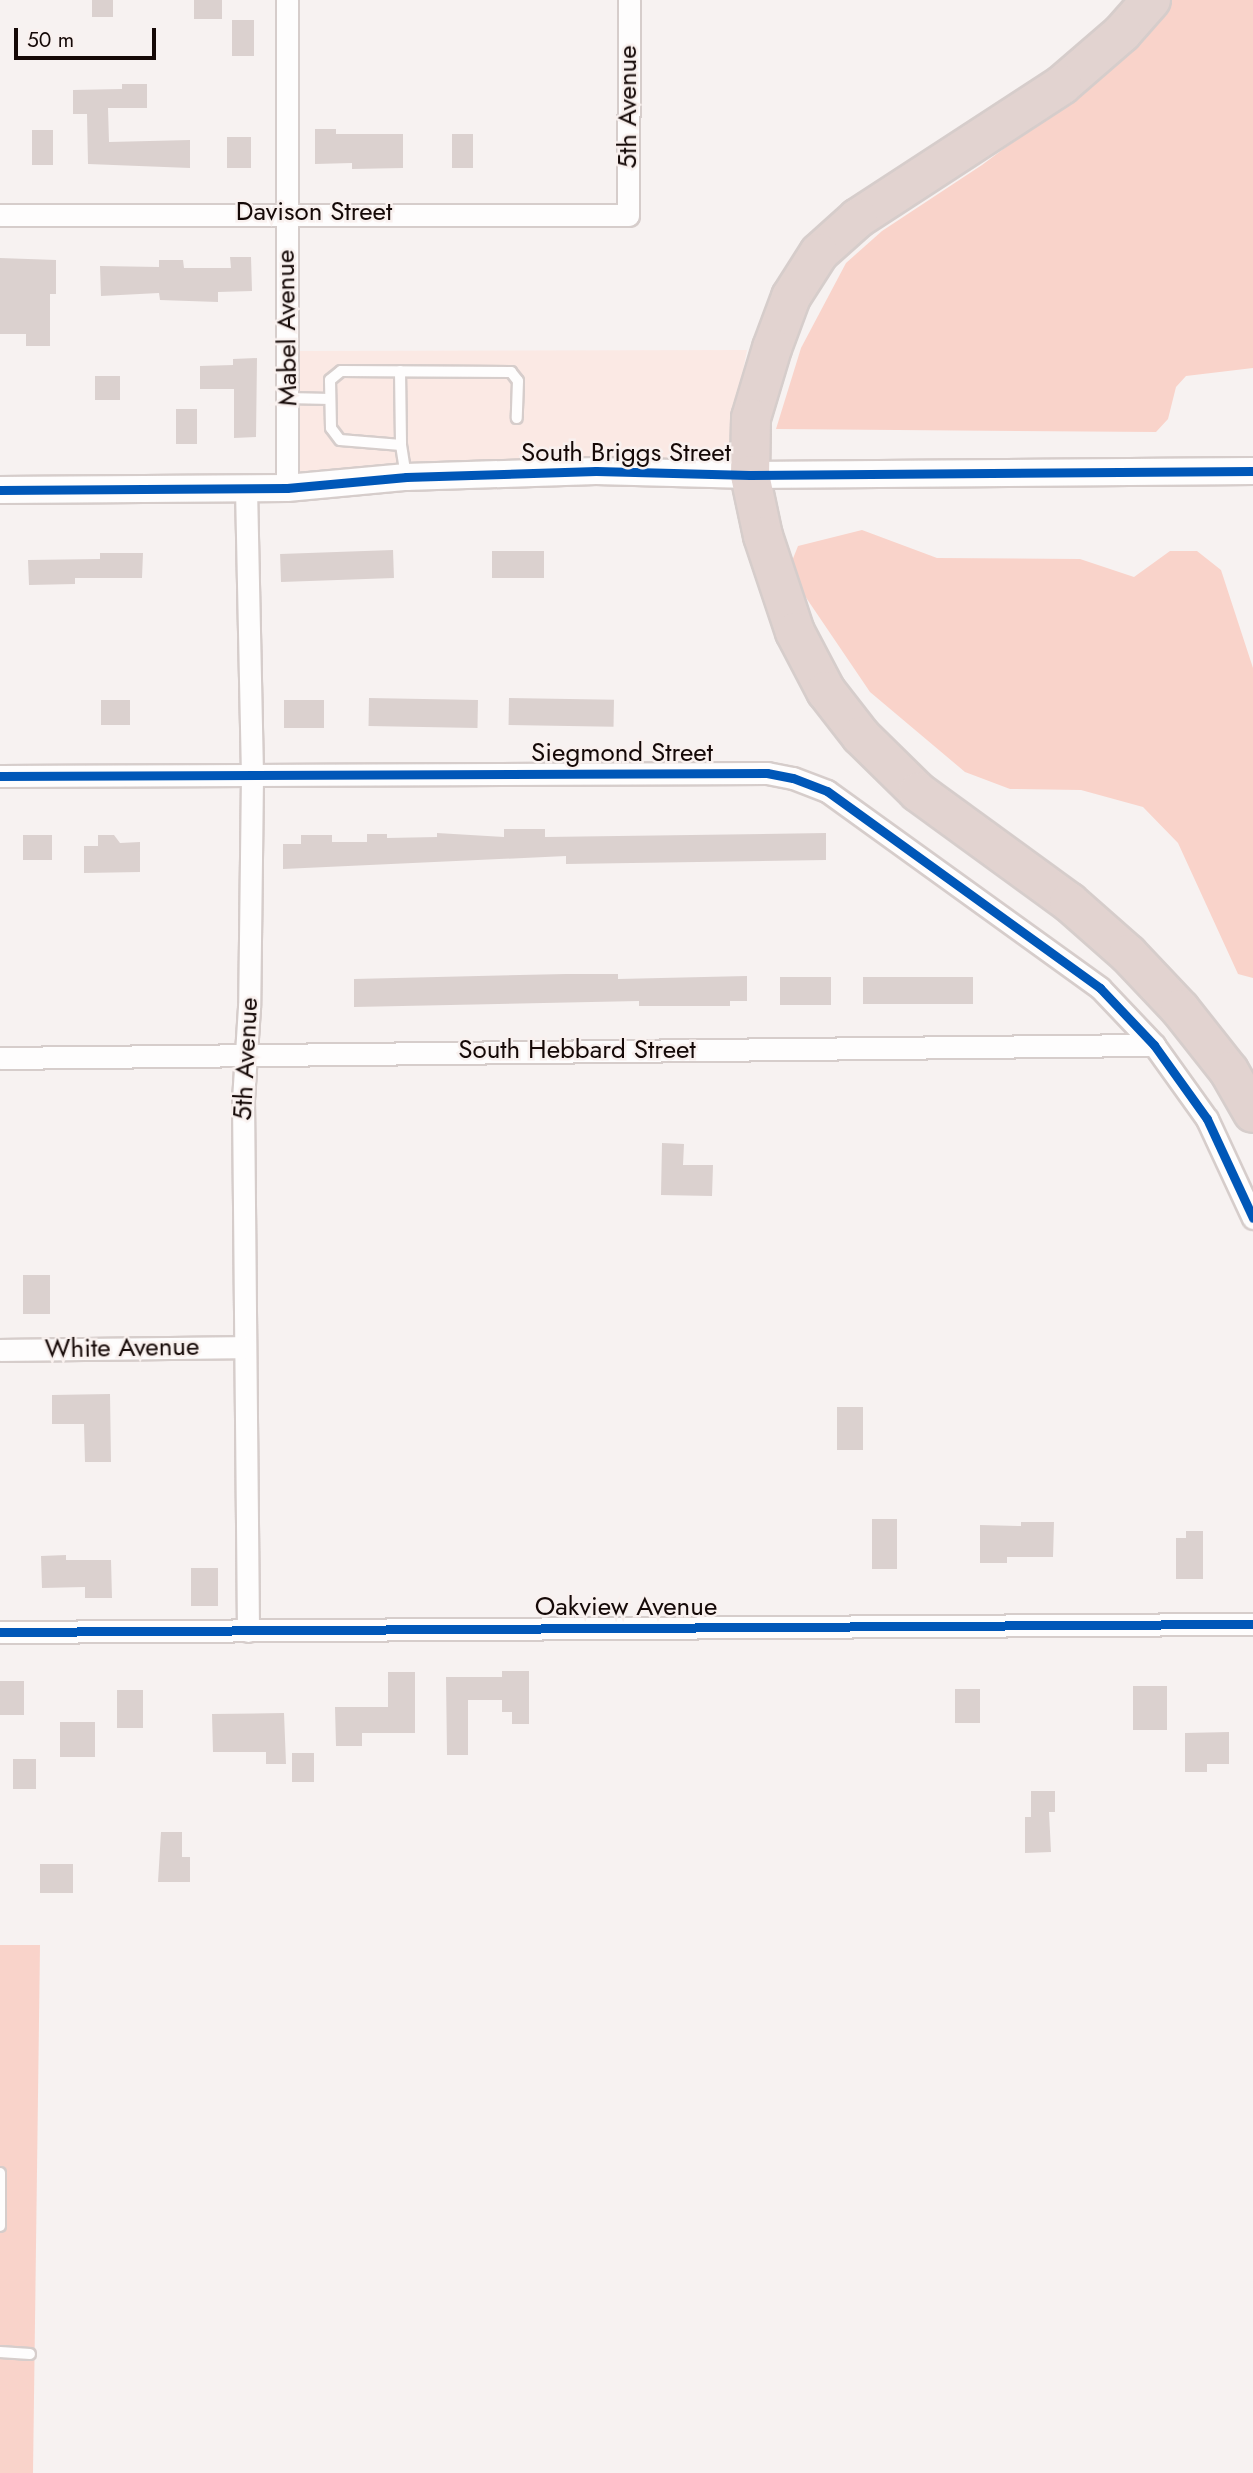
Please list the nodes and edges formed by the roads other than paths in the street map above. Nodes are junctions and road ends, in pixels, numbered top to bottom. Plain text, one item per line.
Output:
1 (287, 0) edge
2 (629, 0) edge
3 (1151, 0) edge
4 (286, 211) junction
5 (0, 215) edge
6 (628, 215) joint
7 (400, 371) junction
8 (288, 398) junction
9 (330, 399) junction
10 (517, 418) dead end
11 (401, 445) junction
12 (1253, 471) edge
13 (750, 475) junction
14 (406, 477) junction
15 (246, 488) junction
16 (287, 488) junction
17 (0, 490) edge
18 (0, 776) edge
19 (252, 776) junction
20 (1154, 1045) junction
21 (245, 1052) junction
22 (0, 1058) edge
23 (1253, 1114) edge
24 (1253, 1218) edge
25 (245, 1347) junction
26 (0, 1350) edge
27 (1253, 1624) edge
28 (248, 1631) junction
29 (0, 1632) edge
30 (0, 2173) edge
31 (0, 2226) edge
32 (0, 2352) edge
33 (30, 2354) dead end

1 - 4 street, Mabel Avenue
2 - 6 street, 5th Avenue
3 - 13 highway
4 - 5 street, Davison Street
4 - 6 street, Davison Street
4 - 8 street, Mabel Avenue
7 - 9 lane
7 - 10 lane
7 - 11 lane
8 - 9 lane
8 - 16 street, Mabel Avenue
9 - 11 lane
11 - 14 lane
12 - 13 street, South Briggs Street
13 - 14 street, South Briggs Street
13 - 23 highway
14 - 16 street, South Briggs Street
15 - 16 street, South Briggs Street
15 - 17 street, South Briggs Street
15 - 19 street, 5th Avenue
18 - 19 street, Siegmond Street
19 - 20 street, Siegmond Street
19 - 21 street, 5th Avenue
20 - 21 street, South Hebbard Street
20 - 24 street, Siegmond Street
21 - 22 street, South Hebbard Street
21 - 25 street, 5th Avenue
25 - 26 street, White Avenue
25 - 28 street, 5th Avenue
27 - 28 street, Oakview Avenue
28 - 29 street, Oakview Avenue
30 - 31 lane
32 - 33 lane

